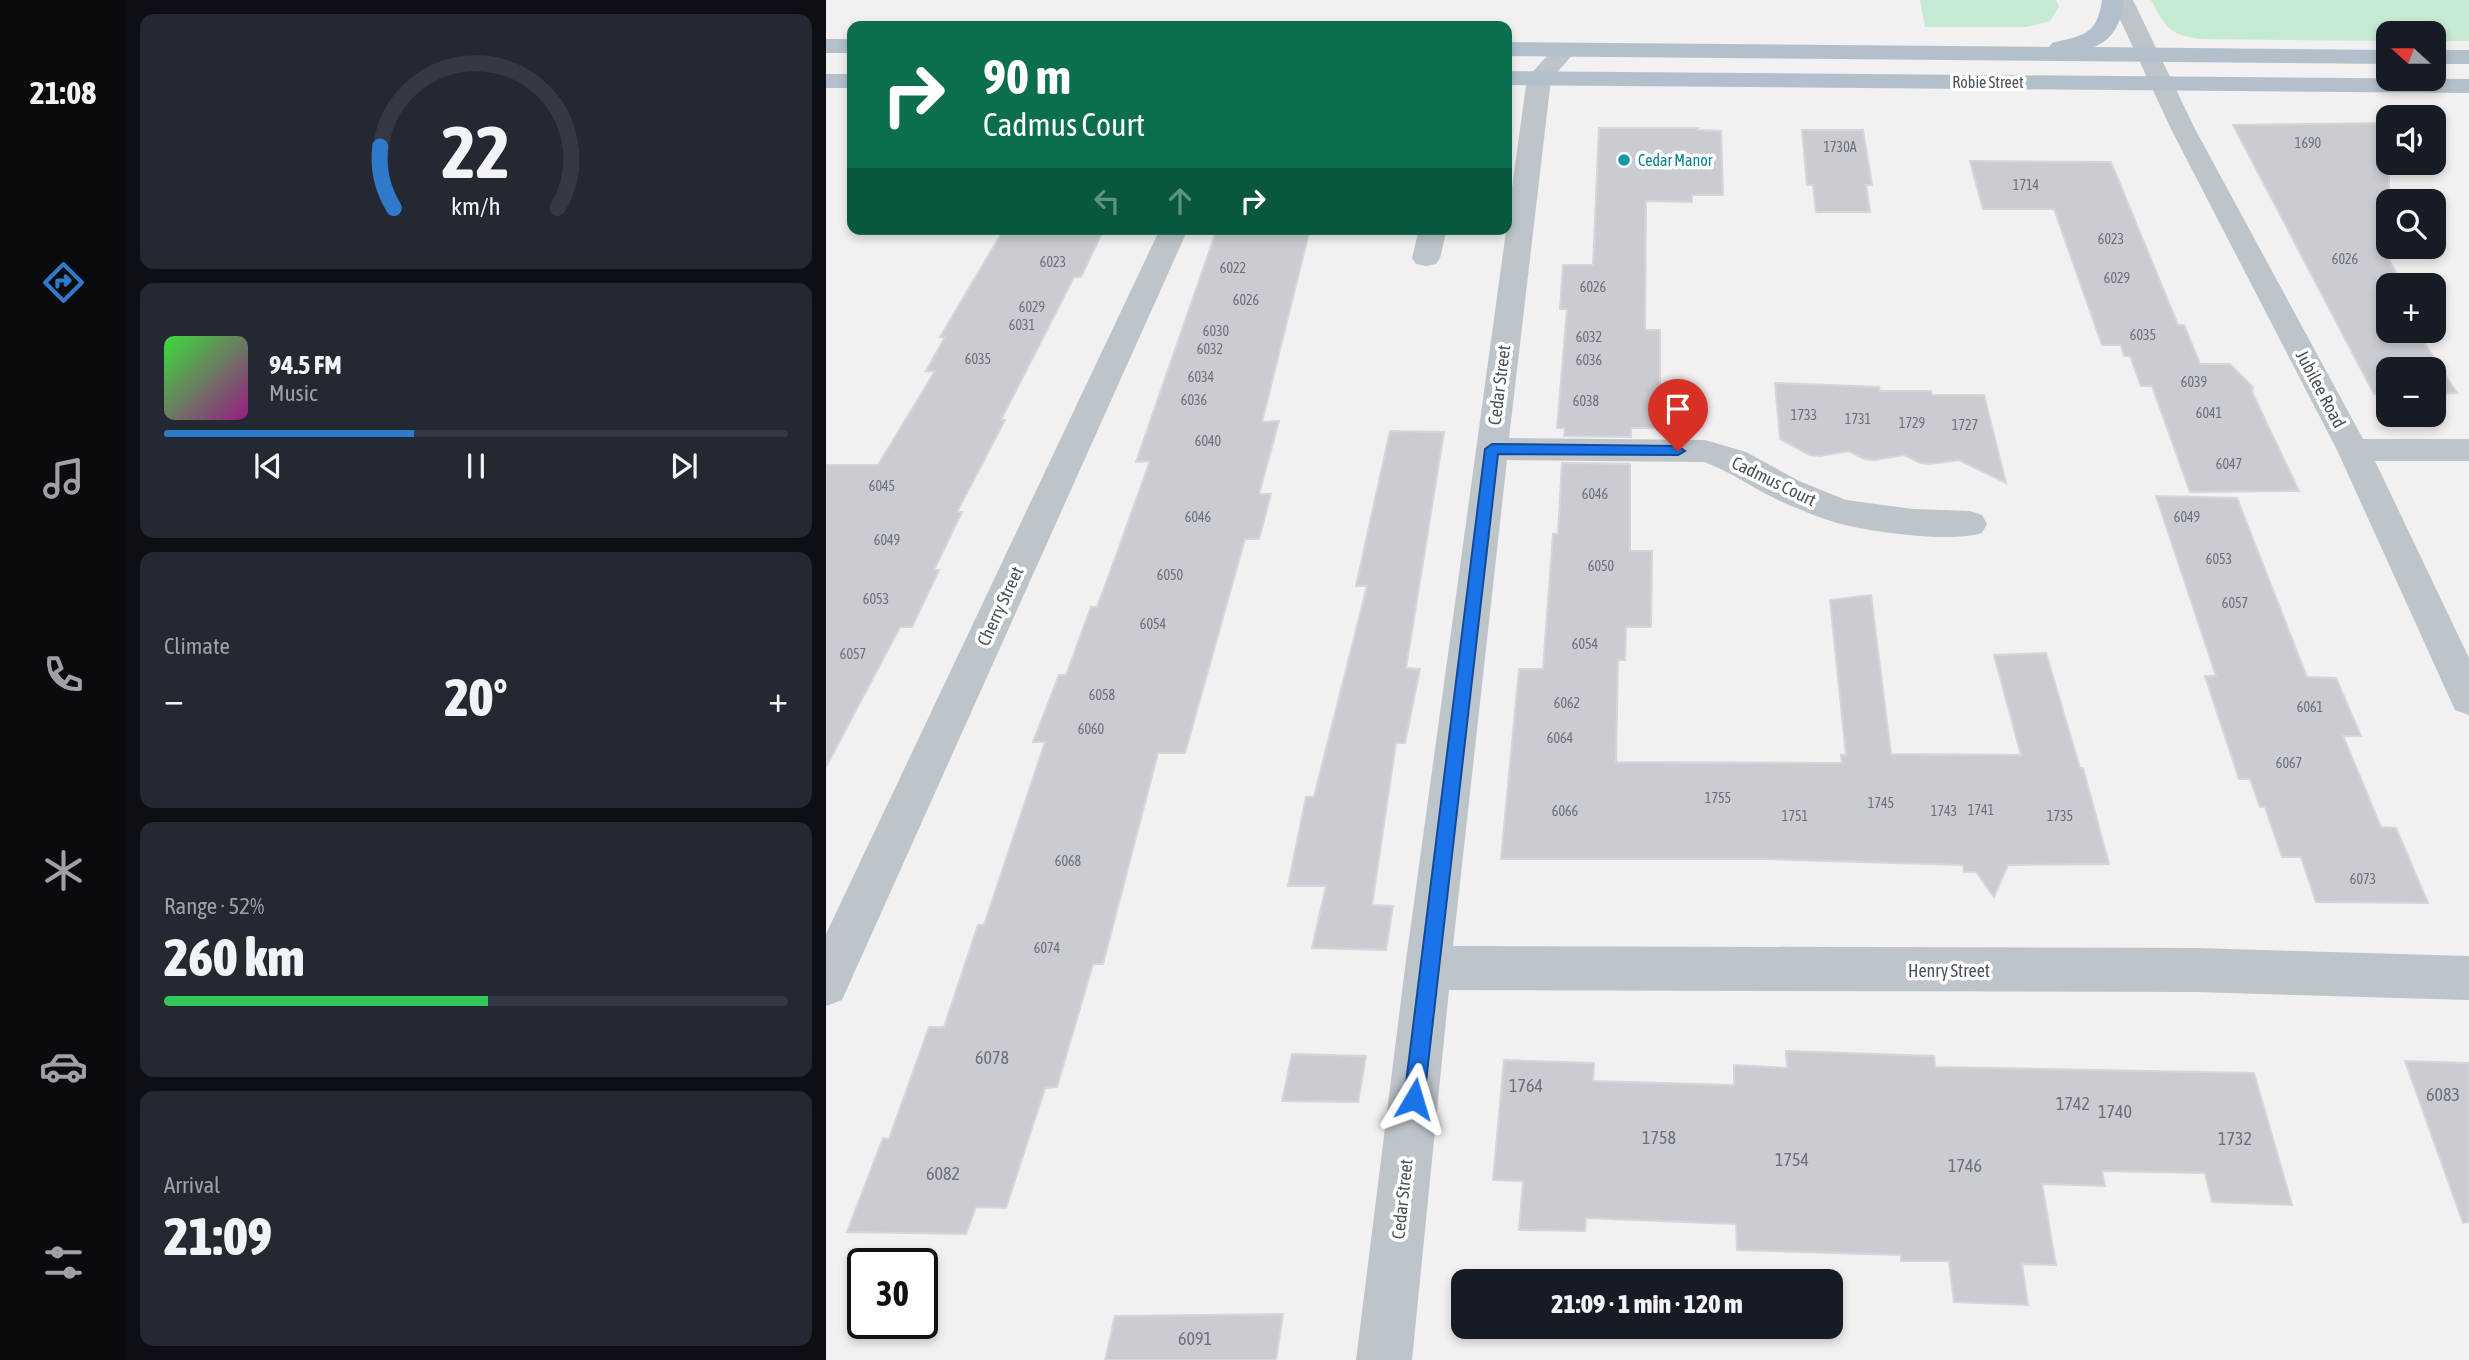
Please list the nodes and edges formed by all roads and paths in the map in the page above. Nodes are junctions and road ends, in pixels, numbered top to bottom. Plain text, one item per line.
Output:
1 (2113, 0) edge
2 (2122, 0) edge
3 (826, 46) edge
4 (847, 46) edge
5 (1512, 49) edge
6 (1565, 50) junction
7 (2029, 52) junction
8 (2146, 54) junction
9 (2376, 57) edge
10 (2446, 57) edge
11 (2469, 57) edge
12 (1523, 78) edge
13 (826, 81) edge
14 (847, 81) edge
15 (2161, 84) junction
16 (2469, 86) edge
17 (1513, 216) edge
18 (1171, 235) edge
19 (1432, 235) edge
20 (1511, 235) edge
21 (1426, 258) dead end
22 (1492, 449) junction
23 (2353, 450) junction
24 (2469, 450) edge
25 (1970, 524) dead end
26 (2469, 699) edge
27 (1428, 968) junction
28 (2469, 978) edge
29 (826, 984) edge
30 (1384, 1360) edge

1 - 7 main road
2 - 8 street, Jubilee Road
3 - 4 main road
5 - 6 main road, Robie Street
6 - 7 main road, Robie Street
6 - 12 street
7 - 8 main road, Robie Street
8 - 9 main road, Robie Street
8 - 15 street, Jubilee Road
10 - 11 main road
12 - 15 main road, Robie Street
12 - 17 street, Cedar Street
13 - 14 main road
15 - 16 main road, Robie Street
15 - 23 street, Jubilee Road
18 - 29 street, Cherry Street
19 - 21 street
20 - 22 street, Cedar Street
22 - 25 street, Cadmus Court
22 - 27 street, Cedar Street
23 - 24 street
23 - 26 street, Jubilee Road
27 - 28 street, Henry Street
27 - 30 street, Cedar Street

